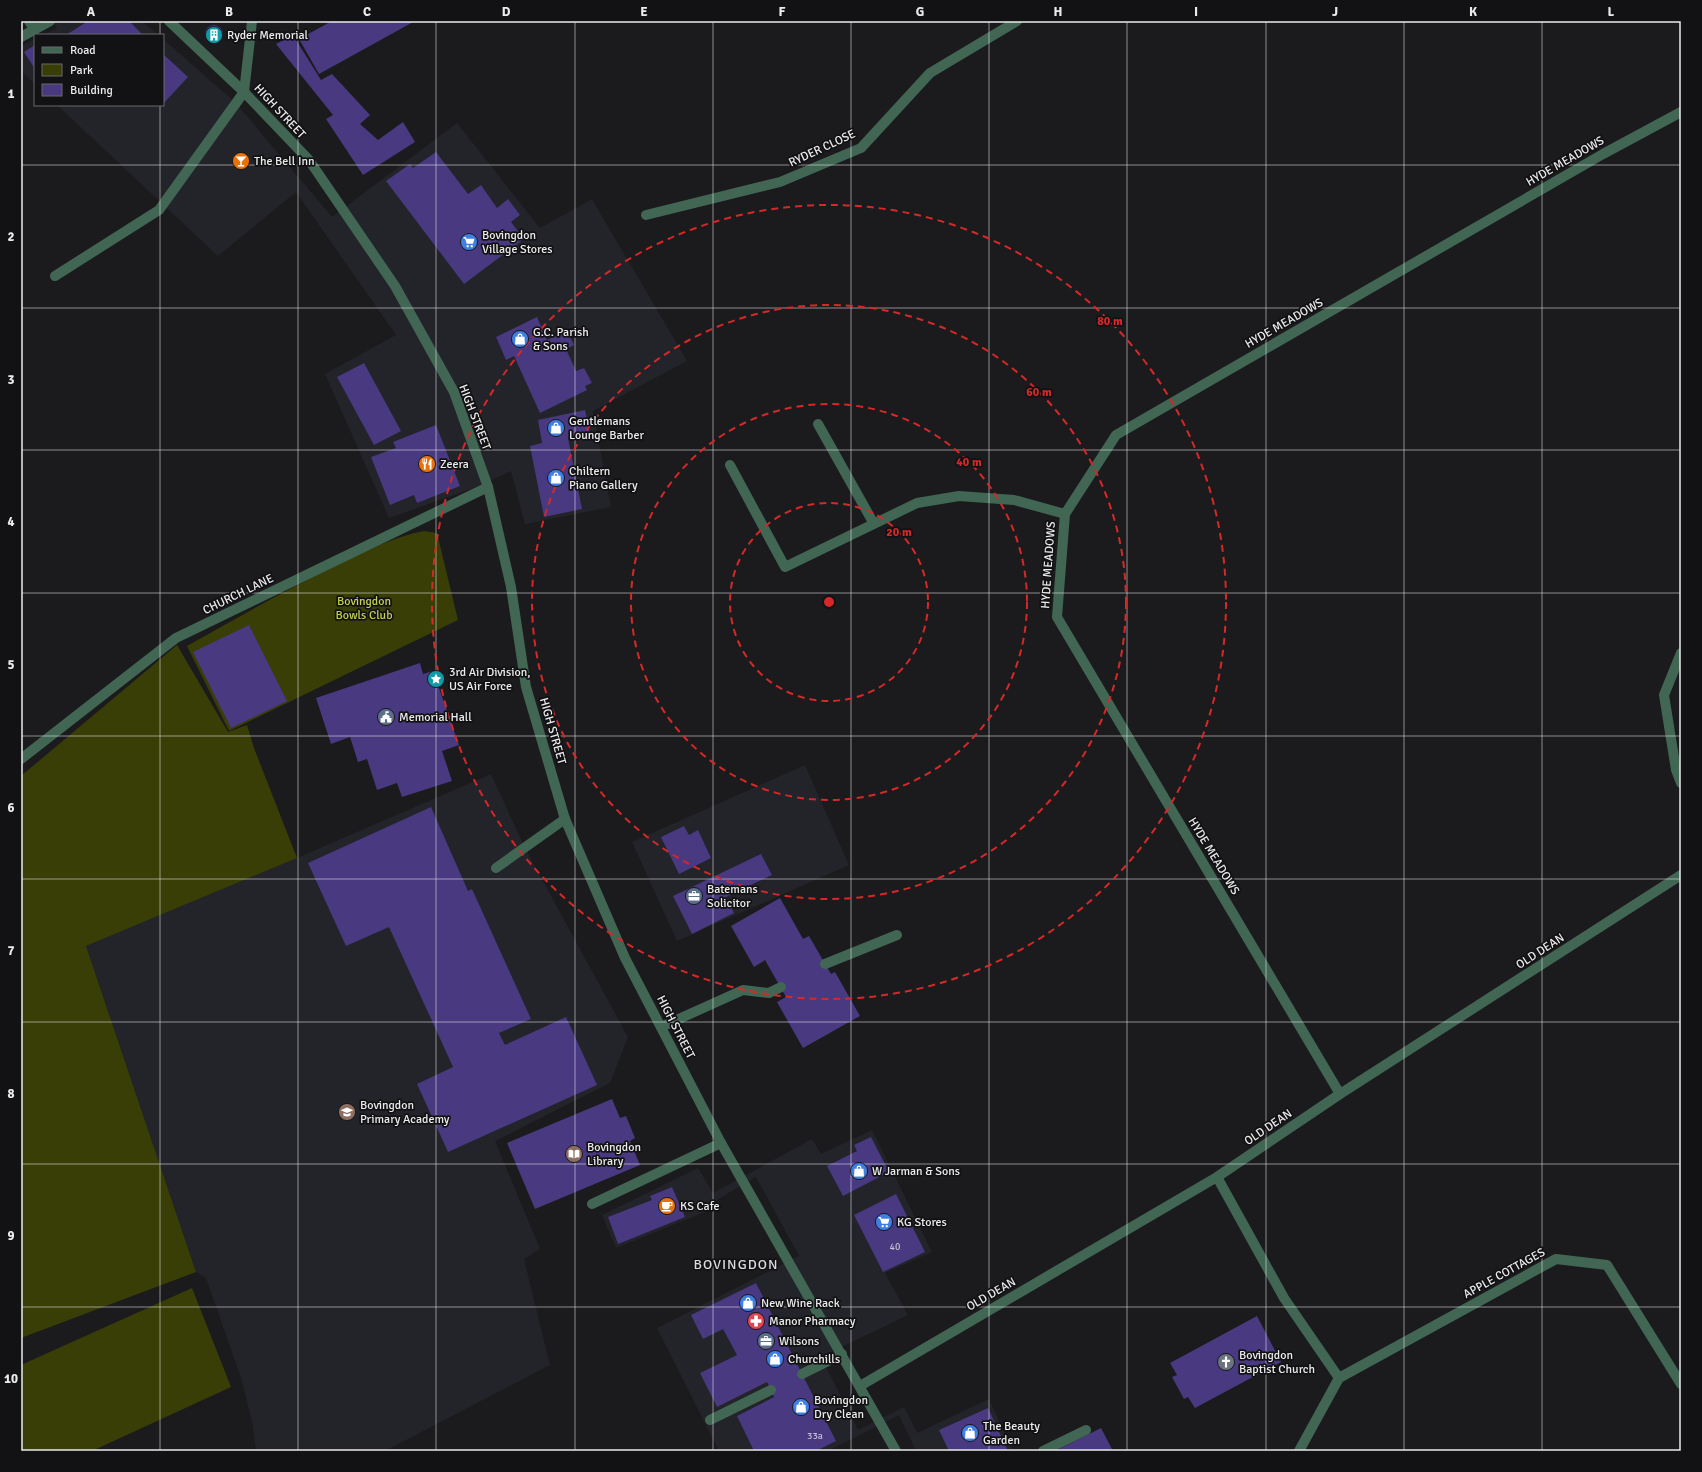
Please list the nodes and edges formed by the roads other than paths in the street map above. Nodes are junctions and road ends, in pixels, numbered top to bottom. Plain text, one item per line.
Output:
1 (50, 21) edge
2 (169, 21) edge
3 (252, 21) edge
4 (1017, 21) edge
5 (32, 25) edge
6 (21, 37) edge
7 (244, 92) junction
8 (1681, 112) edge
9 (646, 215) dead end
10 (55, 276) dead end
11 (818, 424) dead end
12 (730, 465) dead end
13 (488, 487) junction
14 (1065, 514) junction
15 (874, 524) junction
16 (1681, 653) edge
17 (21, 759) edge
18 (1681, 783) edge
19 (565, 819) junction
20 (496, 868) dead end
21 (1681, 876) edge
22 (897, 935) dead end
23 (825, 964) dead end
24 (781, 987) dead end
25 (661, 1027) junction
26 (1340, 1094) junction
27 (721, 1143) junction
28 (1217, 1177) junction
29 (592, 1204) dead end
30 (842, 1354) junction
31 (802, 1374) dead end
32 (1339, 1378) junction
33 (1681, 1384) edge
34 (860, 1386) junction
35 (771, 1390) dead end
36 (710, 1420) dead end
37 (1086, 1430) dead end
38 (896, 1451) edge
39 (1043, 1451) edge
40 (1299, 1451) edge

1 - 5 street
2 - 7 street, HIGH STREET
3 - 7 street
4 - 9 street, RYDER CLOSE
5 - 6 street
7 - 10 street
7 - 13 street, HIGH STREET
8 - 14 street, HYDE MEADOWS
11 - 15 street
12 - 15 street
13 - 17 street, CHURCH LANE
13 - 19 street, HIGH STREET
14 - 15 street
14 - 26 street, HYDE MEADOWS
16 - 18 street
19 - 20 street
19 - 25 street, HIGH STREET
21 - 26 street, OLD DEAN
22 - 23 street
24 - 25 street
25 - 27 street, HIGH STREET
26 - 28 street, OLD DEAN
27 - 29 street
27 - 30 street, HIGH STREET
28 - 32 street
28 - 34 street, OLD DEAN
30 - 31 street
30 - 34 street, HIGH STREET
32 - 33 street, APPLE COTTAGES
32 - 40 street
34 - 38 street, HIGH STREET
35 - 36 street
37 - 39 street

